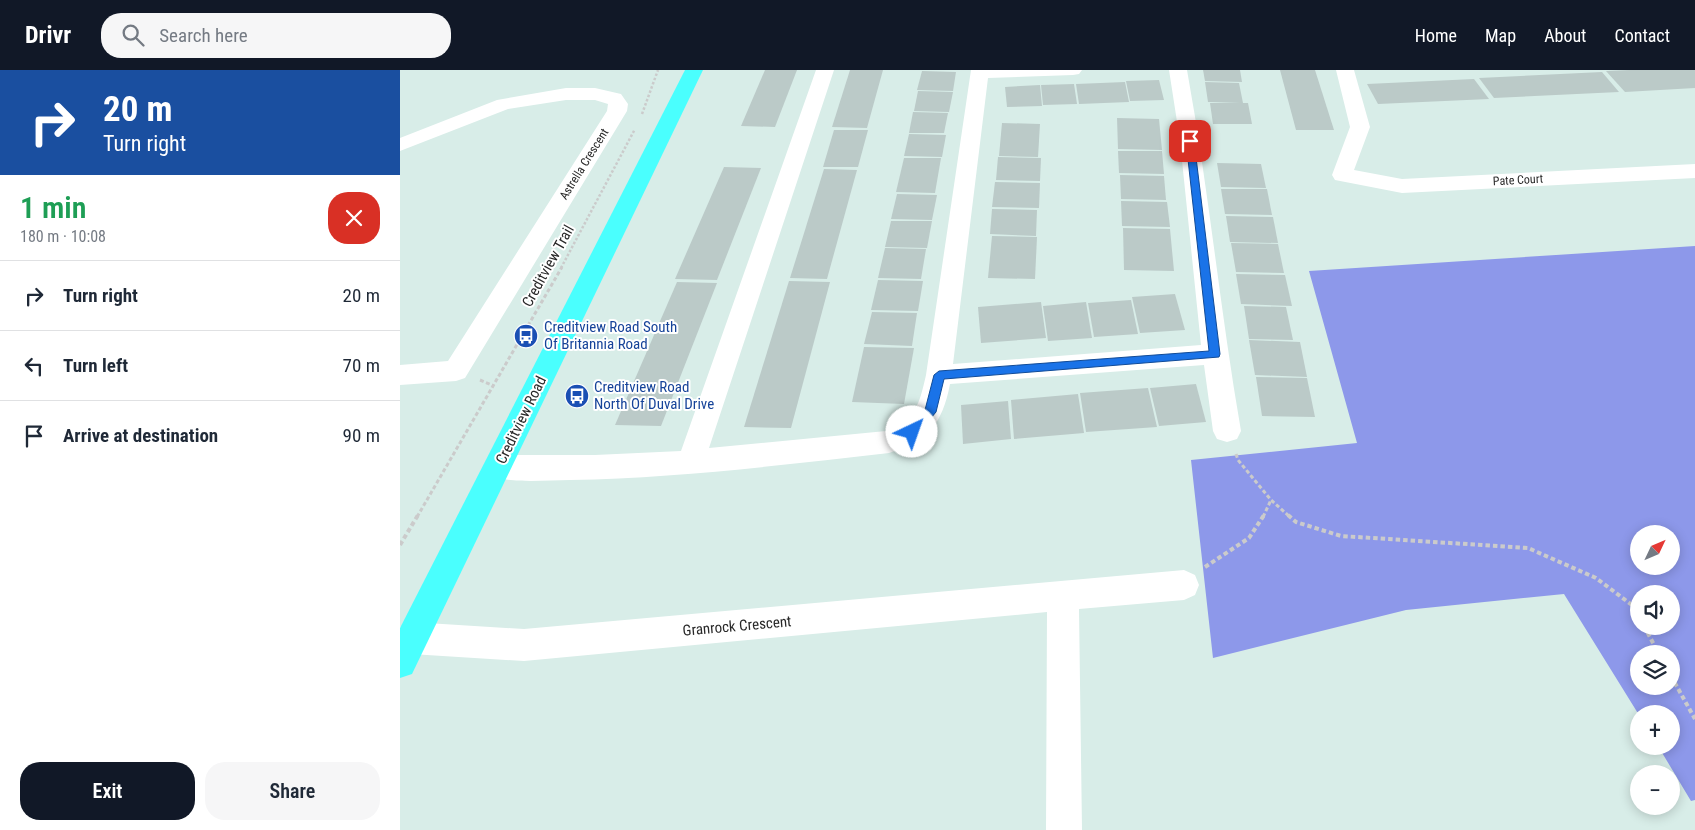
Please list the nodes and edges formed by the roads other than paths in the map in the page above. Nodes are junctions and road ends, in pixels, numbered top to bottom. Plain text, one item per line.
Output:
1 (694, 70) edge
2 (825, 70) edge
3 (1072, 70) edge
4 (1178, 70) edge
5 (1345, 70) edge
6 (980, 71) edge
7 (400, 145) edge
8 (1695, 171) edge
9 (1215, 354) junction
10 (400, 374) edge
11 (939, 375) junction
12 (1227, 431) road end
13 (691, 462) junction
14 (498, 467) junction
15 (1184, 585) road end
16 (1063, 596) junction
17 (405, 650) edge
18 (1064, 830) edge

1 - 14 main road, Creditview Road
2 - 13 street
3 - 6 street
4 - 9 street
5 - 8 street, Pate Court
6 - 11 street
7 - 10 street, Astrella Crescent
9 - 11 street
9 - 12 street
11 - 13 street
13 - 14 street
14 - 17 main road, Creditview Road
15 - 16 street, Granrock Crescent
16 - 17 street, Granrock Crescent
16 - 18 street

